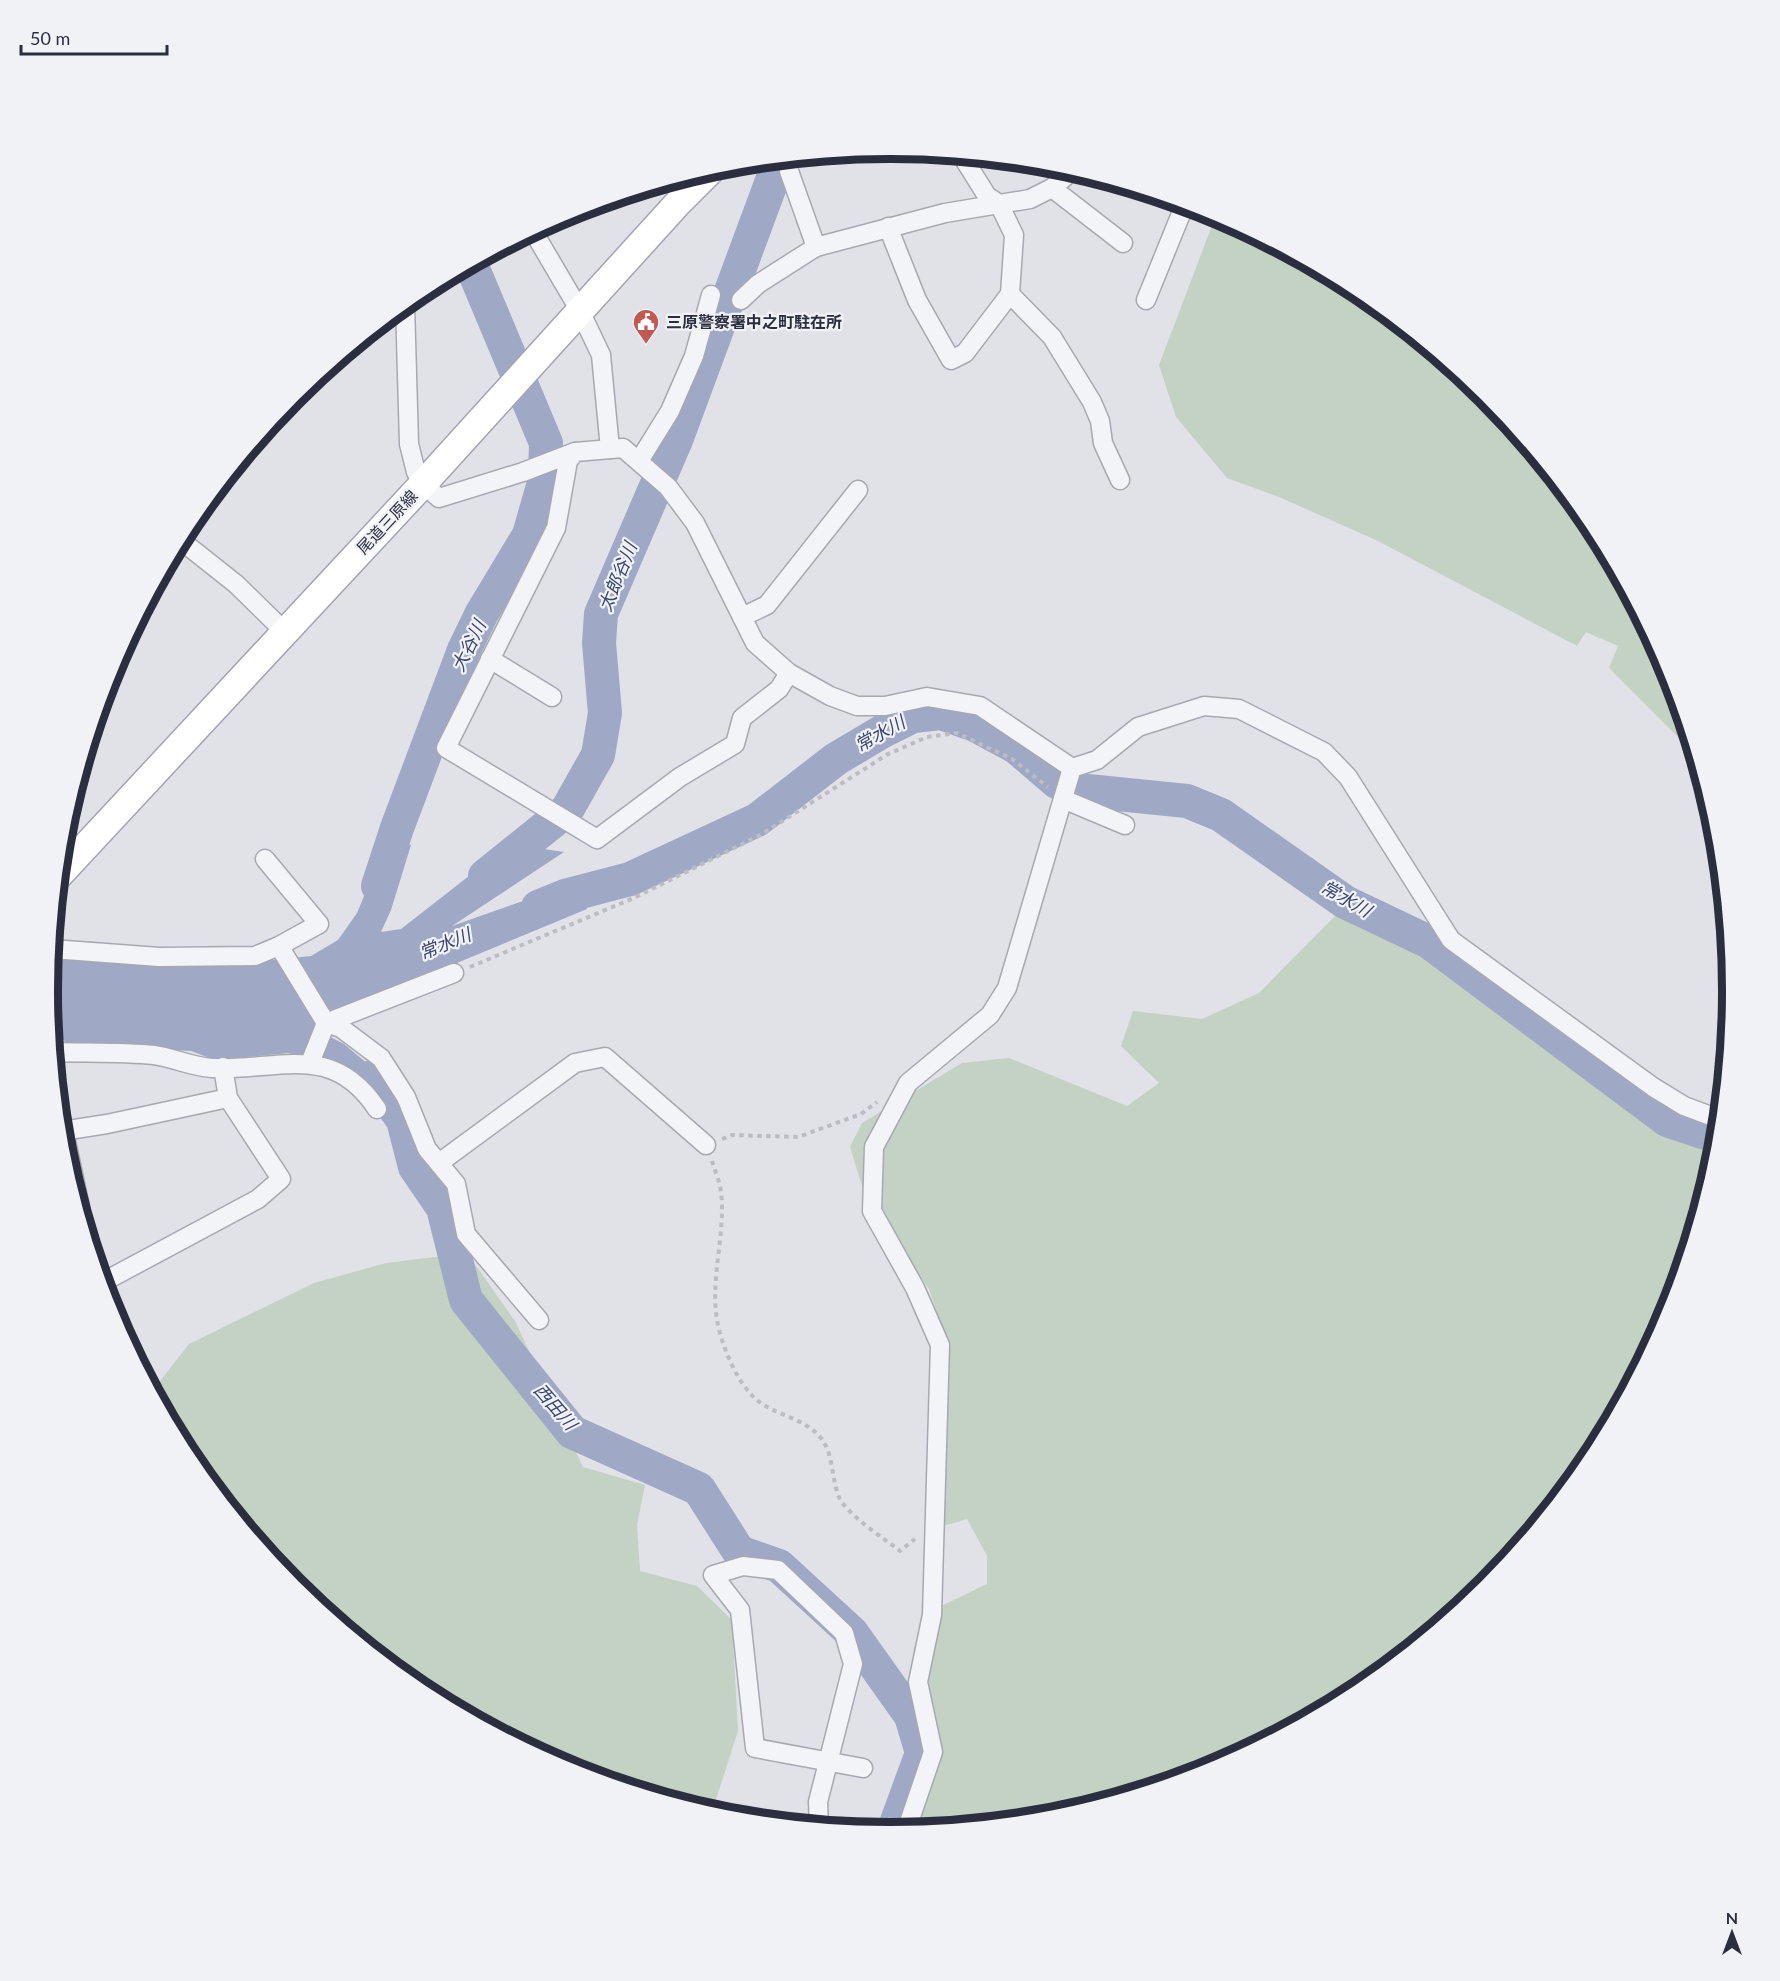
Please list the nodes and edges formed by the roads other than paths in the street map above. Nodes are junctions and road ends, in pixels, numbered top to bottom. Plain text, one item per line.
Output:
1 (967, 163) edge
2 (789, 171) dead end
3 (1065, 178) edge
4 (700, 181) edge
5 (1052, 188) junction
6 (999, 204) junction
7 (1182, 212) edge
8 (888, 227) junction
9 (537, 238) edge
10 (1123, 243) dead end
11 (816, 247) junction
12 (1010, 294) junction
13 (711, 295) dead end
14 (741, 300) dead end
15 (1146, 300) dead end
16 (580, 310) junction
17 (405, 315) edge
18 (610, 449) junction
19 (575, 452) junction
20 (643, 465) junction
21 (1120, 480) dead end
22 (423, 484) junction
23 (858, 490) dead end
24 (188, 546) edge
25 (742, 617) junction
26 (286, 633) junction
27 (490, 659) junction
28 (789, 673) junction
29 (552, 698) dead end
30 (1072, 768) junction
31 (1063, 799) junction
32 (1125, 825) dead end
33 (70, 858) edge
34 (265, 859) dead end
35 (279, 946) junction
36 (59, 950) edge
37 (454, 973) road end
38 (326, 1023) junction
39 (61, 1052) edge
40 (310, 1063) junction
41 (223, 1067) junction
42 (228, 1098) junction
43 (377, 1109) dead end
44 (1711, 1116) edge
45 (70, 1125) edge
46 (706, 1145) road end
47 (439, 1163) junction
48 (110, 1278) edge
49 (539, 1320) dead end
50 (828, 1760) junction
51 (863, 1768) dead end
52 (819, 1818) edge
53 (909, 1821) edge

1 - 6 street
2 - 11 street
3 - 5 street
4 - 16 main road, 尾道三原線
5 - 6 street
5 - 10 street
6 - 8 street
6 - 12 street
7 - 15 street
8 - 11 street
8 - 12 street
9 - 16 street
11 - 14 street
12 - 21 street
13 - 20 street
16 - 18 street
16 - 22 main road, 尾道三原線
17 - 22 street
18 - 19 street
18 - 20 street
19 - 22 street
19 - 27 street
20 - 25 street
22 - 26 main road, 尾道三原線
23 - 25 street
24 - 26 street
25 - 28 street
26 - 33 main road, 尾道三原線
27 - 28 street
27 - 29 street
28 - 30 street
30 - 31 street
30 - 44 street
31 - 32 street
31 - 53 street
34 - 35 street
35 - 36 street
35 - 38 street
37 - 38 street
38 - 40 street
38 - 47 street
39 - 41 street
40 - 41 street
40 - 43 street
41 - 42 street
42 - 45 street
42 - 48 street
46 - 47 street
47 - 49 street
50 - 50 street
50 - 51 street
50 - 52 street

